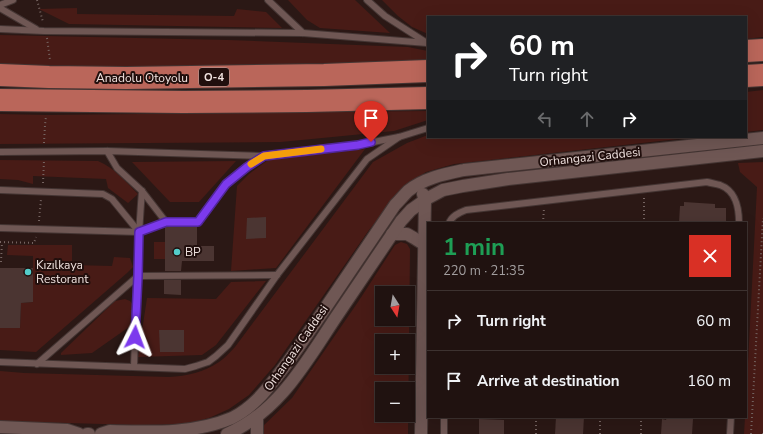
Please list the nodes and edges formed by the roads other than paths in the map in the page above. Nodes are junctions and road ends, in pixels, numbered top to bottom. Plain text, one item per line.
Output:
1 (13, 0) edge
2 (268, 0) edge
3 (367, 0) edge
4 (0, 5) edge
5 (0, 8) edge
6 (0, 29) edge
7 (38, 30) junction
8 (303, 33) junction
9 (427, 43) edge
10 (763, 50) edge
11 (747, 51) edge
12 (427, 71) edge
13 (0, 75) edge
14 (763, 76) edge
15 (747, 78) edge
16 (427, 98) edge
17 (0, 100) edge
18 (427, 128) edge
19 (399, 137) junction
20 (763, 138) edge
21 (107, 151) junction
22 (763, 151) edge
23 (0, 152) edge
24 (264, 156) junction
25 (419, 184) junction
26 (0, 190) edge
27 (142, 191) junction
28 (425, 200) junction
29 (166, 222) junction
30 (449, 222) edge
31 (739, 222) edge
32 (0, 228) edge
33 (139, 232) junction
34 (392, 234) junction
35 (425, 245) junction
36 (277, 275) junction
37 (138, 276) junction
38 (0, 362) edge
39 (37, 364) junction
40 (134, 367) junction
41 (257, 417) junction
42 (444, 418) edge
43 (731, 418) edge
44 (0, 427) edge
45 (79, 434) edge
46 (101, 434) edge
47 (227, 434) edge
48 (257, 434) edge
49 (421, 434) edge
50 (444, 434) edge
51 (730, 434) edge

1 - 4 lane
2 - 8 lane
3 - 9 lane
5 - 7 lane
6 - 7 lane
7 - 8 lane
8 - 9 lane
10 - 11 highway
12 - 13 highway, Anadolu Otoyolu / O-4
14 - 15 highway
16 - 17 highway, Anadolu Otoyolu / O-4
18 - 19 lane
19 - 24 lane
19 - 36 lane
20 - 25 street, Orhangazi Caddesi
21 - 23 lane
21 - 24 lane
21 - 27 lane
22 - 28 street, Orhangazi Caddesi
24 - 29 lane
25 - 28 street
25 - 46 street, Orhangazi Caddesi
26 - 33 lane
27 - 29 lane
27 - 33 lane
28 - 34 street, Orhangazi Caddesi
28 - 35 street
29 - 33 lane
30 - 31 lane
32 - 33 lane
33 - 37 lane
34 - 35 street
34 - 41 street, Orhangazi Caddesi
35 - 49 street
36 - 37 lane
36 - 40 lane
37 - 39 lane
37 - 40 lane
38 - 39 lane
39 - 40 lane
41 - 47 street, Orhangazi Caddesi
41 - 48 street
42 - 50 lane
43 - 51 lane
44 - 45 street

